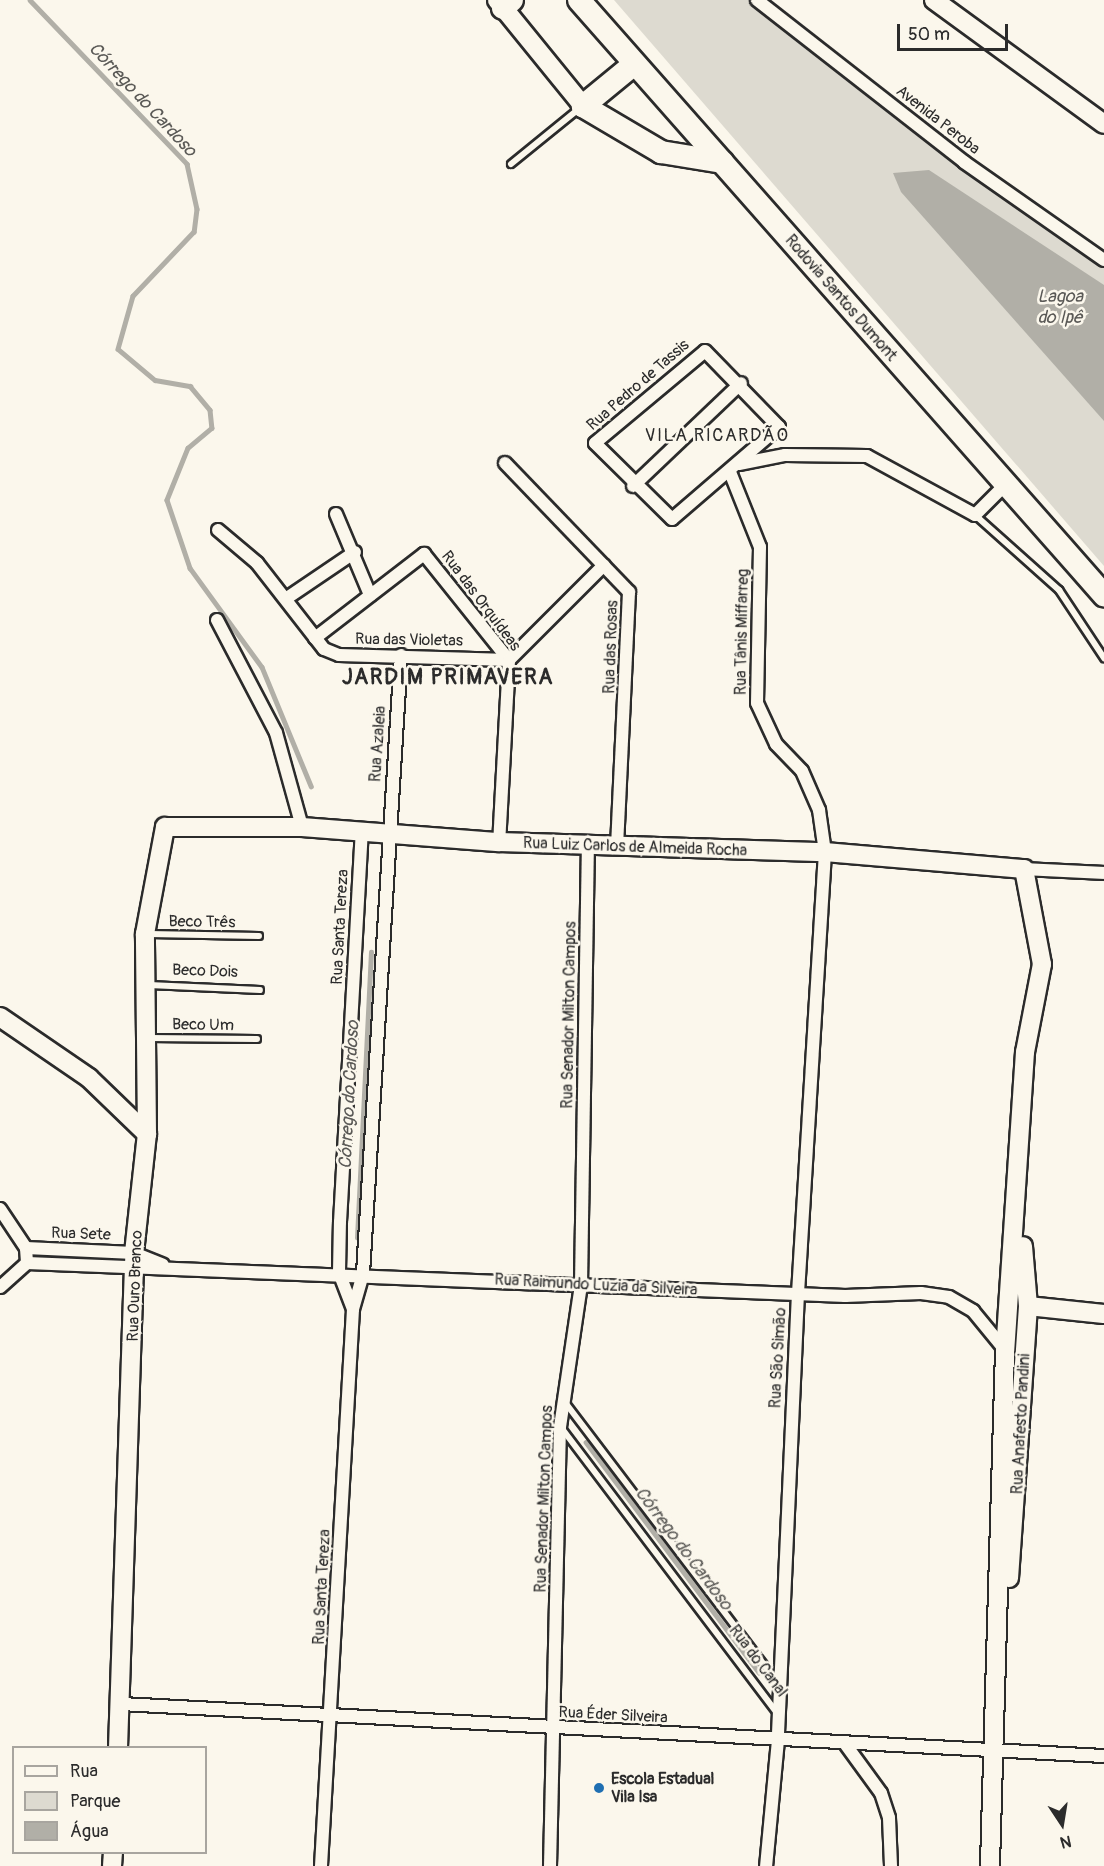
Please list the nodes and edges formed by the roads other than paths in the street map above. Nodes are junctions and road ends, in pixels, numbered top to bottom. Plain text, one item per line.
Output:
1 (579, 0) edge
2 (757, 0) edge
3 (934, 0) edge
4 (504, 3) edge
5 (633, 65) junction
6 (583, 106) junction
7 (1104, 124) edge
8 (722, 162) junction
9 (511, 164) dead end
10 (1104, 260) edge
11 (741, 382) junction
12 (505, 463) dead end
13 (734, 468) junction
14 (1008, 482) junction
15 (633, 486) junction
16 (336, 514) dead end
17 (975, 515) junction
18 (218, 530) dead end
19 (355, 552) junction
20 (604, 565) junction
21 (370, 595) junction
22 (1104, 595) edge
23 (287, 598) junction
24 (217, 620) dead end
25 (315, 638) junction
26 (401, 656) junction
27 (1104, 658) edge
28 (509, 660) junction
29 (302, 826) junction
30 (165, 827) joint
31 (362, 832) junction
32 (388, 834) junction
33 (499, 842) junction
34 (588, 846) junction
35 (617, 846) junction
36 (825, 852) junction
37 (1024, 869) junction
38 (1104, 873) edge
39 (145, 934) junction
40 (259, 936) dead end
41 (148, 985) junction
42 (260, 990) dead end
43 (0, 1017) edge
44 (148, 1038) junction
45 (257, 1039) dead end
46 (147, 1134) junction
47 (1017, 1185) junction
48 (0, 1209) edge
49 (26, 1256) junction
50 (134, 1262) junction
51 (164, 1266) junction
52 (339, 1272) junction
53 (363, 1273) junction
54 (581, 1285) junction
55 (0, 1287) edge
56 (798, 1293) junction
57 (1028, 1306) junction
58 (353, 1309) junction
59 (1104, 1314) edge
60 (1005, 1350) junction
61 (563, 1401) junction
62 (560, 1427) junction
63 (997, 1662) junction
64 (778, 1683) junction
65 (120, 1704) junction
66 (778, 1714) junction
67 (332, 1715) junction
68 (555, 1728) junction
69 (778, 1740) junction
70 (846, 1745) junction
71 (118, 1746) edge
72 (997, 1748) junction
73 (1104, 1756) edge
74 (321, 1866) edge
75 (550, 1866) edge
76 (766, 1866) edge
77 (891, 1866) edge
78 (990, 1866) edge

1 - 5 highway, Rodovia Santos Dumont
2 - 10 street, Avenida Peroba
3 - 7 street
4 - 6 street
5 - 6 highway
5 - 8 highway, Rodovia Santos Dumont
6 - 8 highway
6 - 9 lane
8 - 14 highway, Rodovia Santos Dumont
11 - 13 street, Rua Pedro de Tassis
11 - 15 street
11 - 15 street, Rua Pedro de Tassis
12 - 20 street, Rua das Rosas
13 - 15 street
13 - 17 street
13 - 36 street, Rua Tânis Miffarreg
14 - 17 street
14 - 22 highway, Rodovia Santos Dumont
16 - 19 street
17 - 27 lane
18 - 23 street
19 - 21 street
19 - 23 street
20 - 28 street
20 - 35 street, Rua das Rosas
21 - 25 street, Rua das Orquídeas
21 - 28 street, Rua das Orquídeas
23 - 25 street
24 - 29 street
25 - 26 street, Rua das Violetas
26 - 28 street, Rua das Violetas
26 - 32 street, Rua Azaleia
28 - 33 street, Rua das Orquídeas
29 - 30 street, Rua Luiz Carlos de Almeida Rocha
29 - 31 street, Rua Luiz Carlos de Almeida Rocha
30 - 39 street, Rua Ouro Branco
31 - 32 street, Rua Luiz Carlos de Almeida Rocha
31 - 52 street, Rua Santa Tereza
32 - 33 street, Rua Luiz Carlos de Almeida Rocha
32 - 53 street, Rua Santa Tereza
33 - 34 street, Rua Luiz Carlos de Almeida Rocha
34 - 35 street, Rua Luiz Carlos de Almeida Rocha
34 - 54 street, Rua Senador Milton Campos
35 - 36 street, Rua Luiz Carlos de Almeida Rocha
36 - 37 street, Rua Luiz Carlos de Almeida Rocha
36 - 56 street, Rua São Simão
37 - 38 street, Rua Luiz Carlos de Almeida Rocha
37 - 47 street, Rua Anafesto Pandini
39 - 40 lane, Beco Três
39 - 41 street, Rua Ouro Branco
41 - 42 lane, Beco Dois
41 - 44 street, Rua Ouro Branco
43 - 46 street
44 - 45 lane, Beco Um
44 - 46 street, Rua Ouro Branco
46 - 50 street, Rua Ouro Branco
47 - 57 street, Rua Anafesto Pandini
47 - 60 street, Rua Anafesto Pandini
48 - 49 street
49 - 50 street, Rua Sete
49 - 50 street, Rua Sete
49 - 55 street
50 - 51 street, Rua Raimundo Luzia da Silveira
50 - 51 street, Rua Raimundo Luzia da Silveira
50 - 65 street, Rua Ouro Branco
51 - 52 street, Rua Raimundo Luzia da Silveira
52 - 53 street, Rua Raimundo Luzia da Silveira
52 - 58 street, Rua Santa Tereza
53 - 54 street, Rua Raimundo Luzia da Silveira
53 - 58 street, Rua Santa Tereza
54 - 56 street, Rua Raimundo Luzia da Silveira
54 - 61 street, Rua Senador Milton Campos
56 - 60 street, Rua Raimundo Luzia da Silveira
56 - 64 street, Rua São Simão
57 - 59 street
57 - 63 street, Rua Anafesto Pandini
58 - 67 street, Rua Santa Tereza
60 - 63 street, Rua Anafesto Pandini
61 - 62 street, Rua Senador Milton Campos
61 - 64 lane, Rua do Canal
62 - 66 lane, Rua do Canal
62 - 68 street, Rua Senador Milton Campos
63 - 72 street, Rua Anafesto Pandini
64 - 66 street, Rua São Simão
65 - 67 street, Rua Éder Silveira
65 - 71 street, Rua Ouro Branco
66 - 69 street, Rua São Simão
67 - 68 street, Rua Éder Silveira
67 - 74 street, Rua Santa Tereza
68 - 69 street, Rua Éder Silveira
68 - 75 street, Rua Senador Milton Campos
69 - 70 street, Rua Éder Silveira
69 - 76 street, Rua São Simão
70 - 72 street, Rua Éder Silveira
70 - 77 street
72 - 73 street, Rua Éder Silveira
72 - 78 street, Rua Anafesto Pandini

